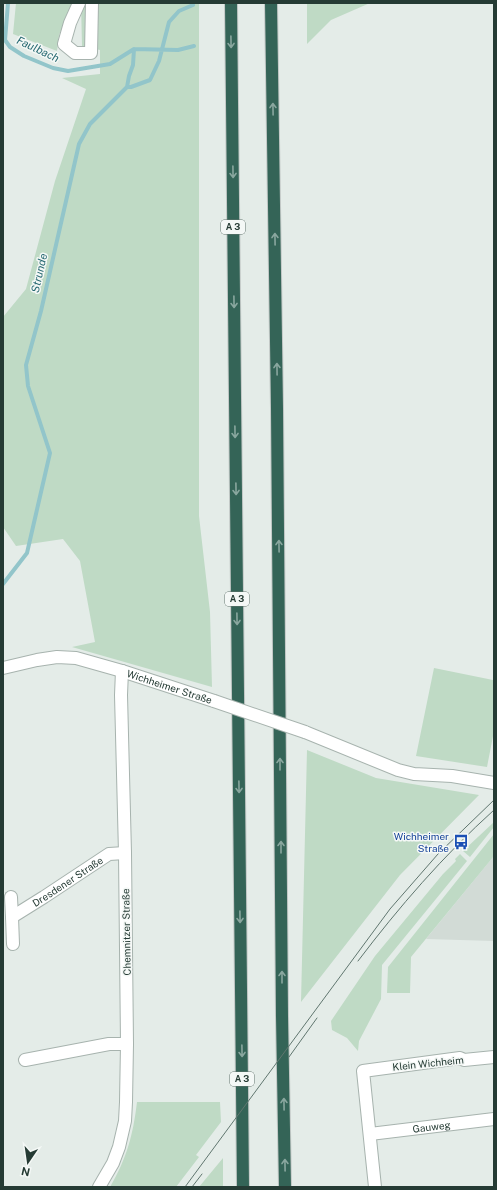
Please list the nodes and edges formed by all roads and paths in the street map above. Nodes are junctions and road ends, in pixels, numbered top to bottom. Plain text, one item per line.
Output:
1 (78, 3) edge
2 (92, 3) edge
3 (231, 3) edge
4 (271, 3) edge
5 (6, 667) edge
6 (122, 672) junction
7 (494, 783) edge
8 (125, 853) junction
9 (11, 897) dead end
10 (12, 917) junction
11 (13, 944) dead end
12 (127, 1044) junction
13 (494, 1057) edge
14 (25, 1060) dead end
15 (494, 1119) edge
16 (370, 1134) junction
17 (99, 1187) edge
18 (243, 1187) edge
19 (285, 1187) edge
20 (374, 1187) edge

1 - 2 street
3 -> 18 highway, A 3
19 -> 4 highway
5 - 6 street, Wichheimer Straße
6 - 7 street, Wichheimer Straße, bridge
6 - 8 street, Chemnitzer Straße
8 - 10 street, Dresdener Straße
8 - 12 street, Chemnitzer Straße
9 - 10 street
10 - 11 street
12 - 14 street
12 - 17 street, Chemnitzer Straße
13 - 16 street, Klein Wichheim
15 - 16 street, Gauweg
16 - 20 street

